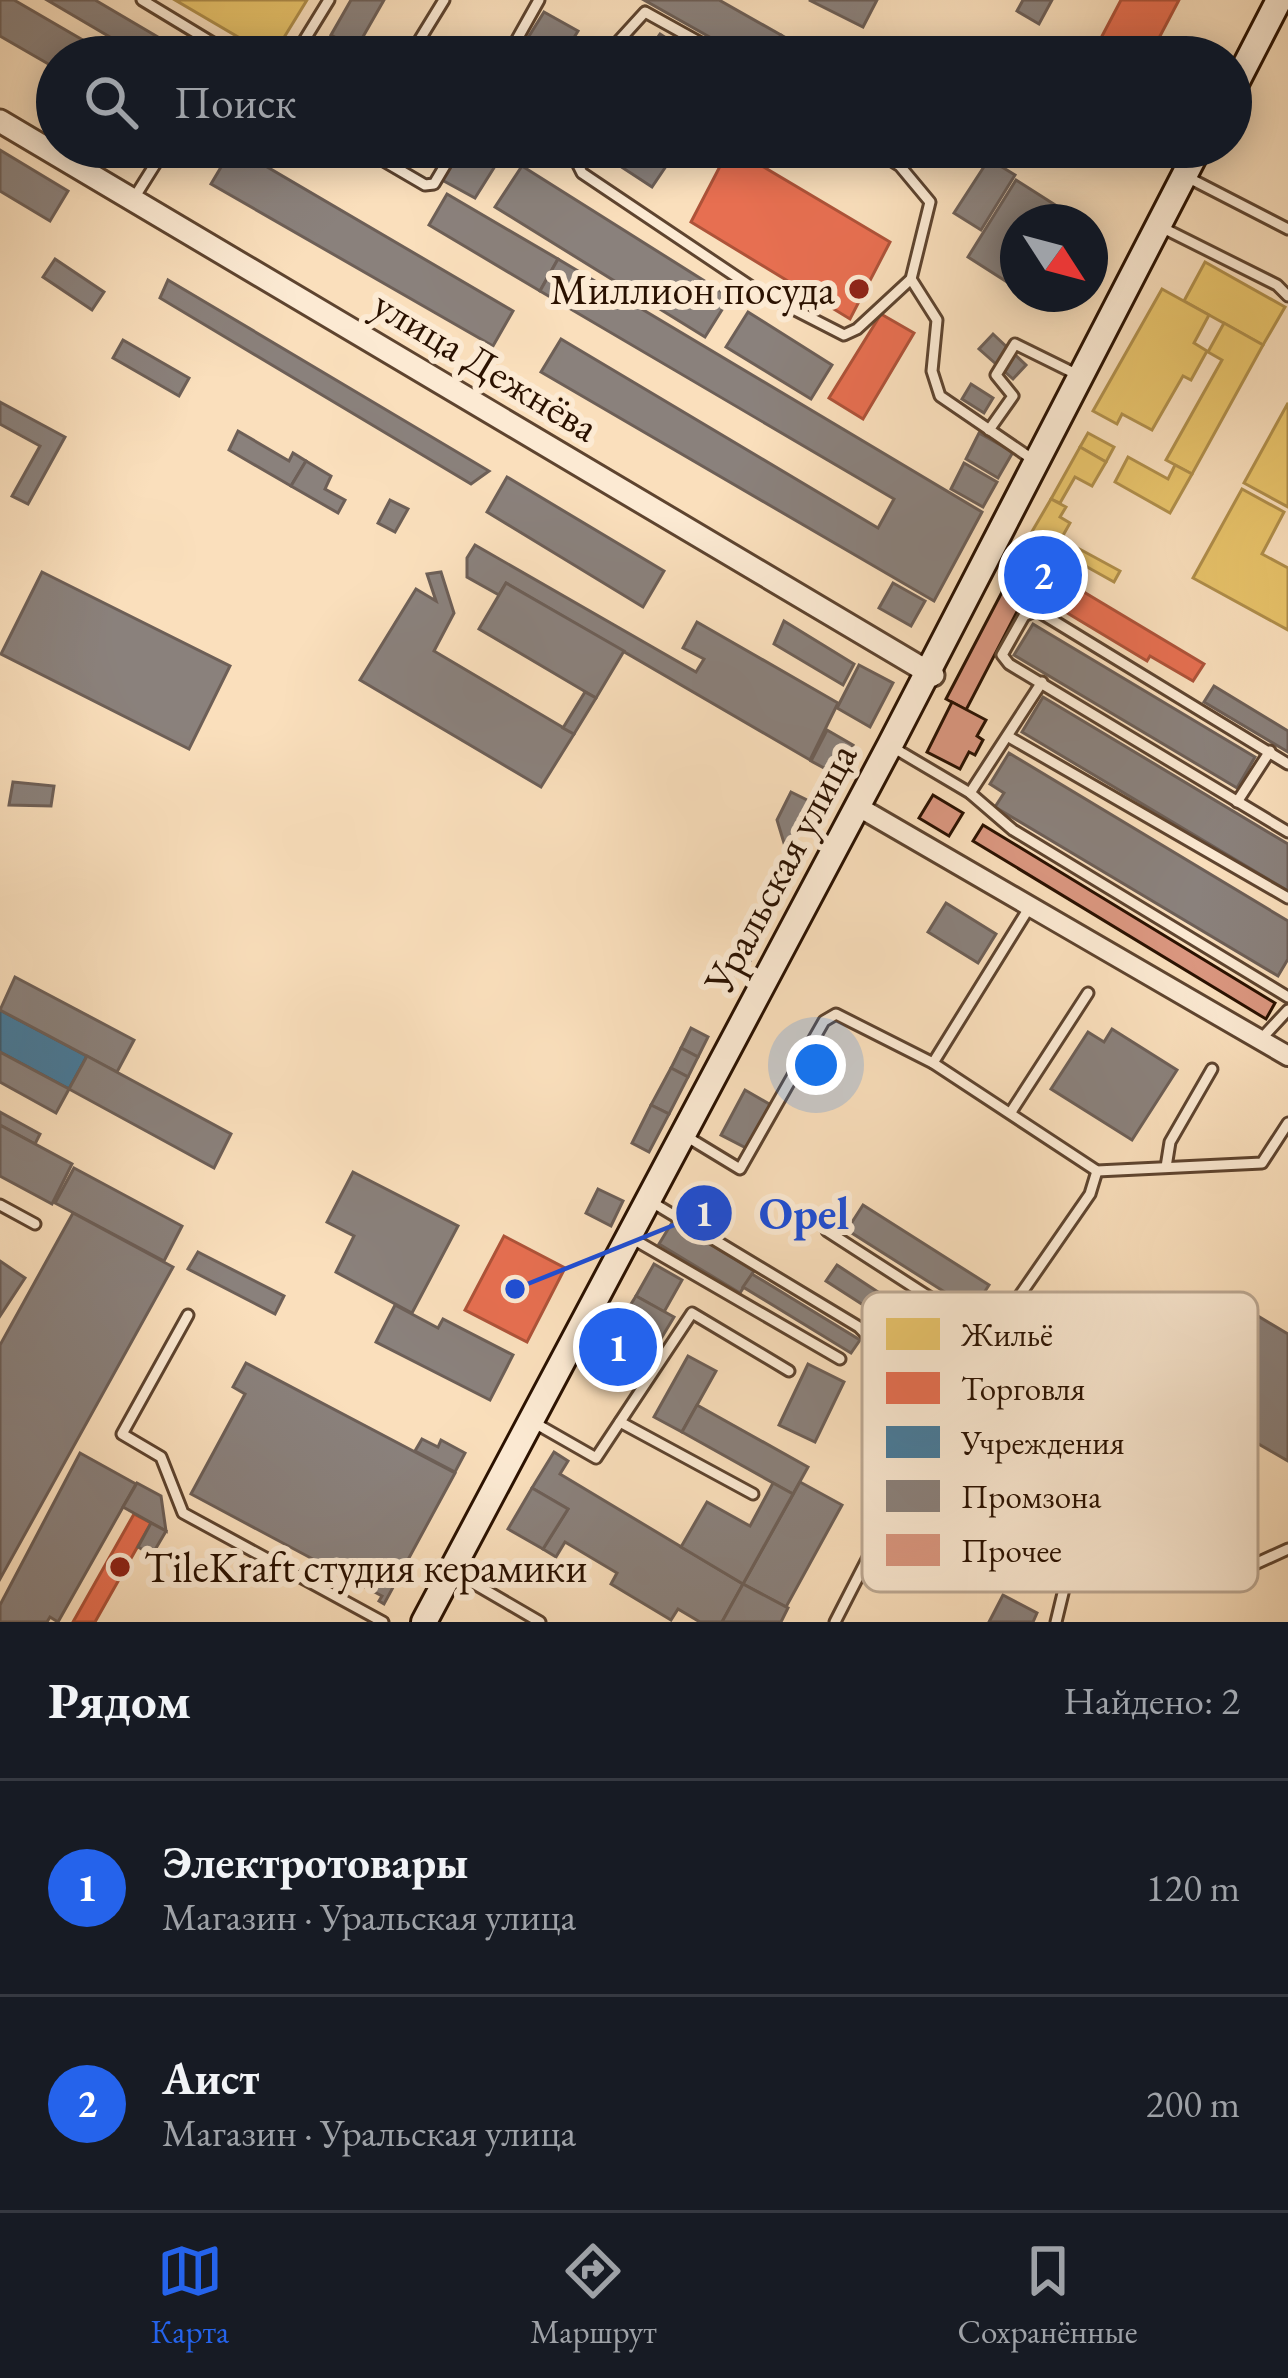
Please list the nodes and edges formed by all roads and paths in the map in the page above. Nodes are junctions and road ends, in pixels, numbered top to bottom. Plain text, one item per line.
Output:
1 (142, 0) edge
2 (329, 0) edge
3 (444, 0) edge
4 (539, 0) edge
5 (1277, 0) edge
6 (198, 36) edge
7 (307, 36) edge
8 (422, 36) edge
9 (519, 36) edge
10 (623, 36) edge
11 (688, 36) edge
12 (1252, 48) edge
13 (0, 122) edge
14 (36, 143) edge
15 (78, 168) edge
16 (153, 168) edge
17 (396, 168) edge
18 (444, 168) edge
19 (580, 168) edge
20 (902, 168) edge
21 (1187, 168) edge
22 (1188, 168) edge
23 (1206, 168) edge
24 (133, 200) junction
25 (1161, 227) junction
26 (1288, 229) edge
27 (911, 279) junction
28 (1288, 296) edge
29 (1080, 376) junction
30 (989, 430) junction
31 (1036, 462) junction
32 (930, 673) junction
33 (1042, 682) junction
34 (1009, 736) junction
35 (894, 748) junction
36 (1270, 751) junction
37 (1288, 764) edge
38 (970, 793) junction
39 (1237, 802) junction
40 (860, 807) junction
41 (1288, 832) edge
42 (1288, 898) edge
43 (1032, 904) junction
44 (1088, 993) dead end
45 (1288, 998) edge
46 (1288, 1010) edge
47 (1261, 1040) junction
48 (1288, 1056) edge
49 (933, 1063) junction
50 (1212, 1069) dead end
51 (1011, 1112) junction
52 (1288, 1123) edge
53 (685, 1135) junction
54 (1166, 1167) junction
55 (1097, 1172) junction
56 (650, 1201) junction
57 (0, 1205) edge
58 (35, 1224) dead end
59 (827, 1232) dead end
60 (630, 1238) junction
61 (922, 1292) edge
62 (1022, 1292) edge
63 (188, 1315) dead end
64 (862, 1331) edge
65 (840, 1359) dead end
66 (789, 1371) dead end
67 (532, 1422) junction
68 (620, 1422) junction
69 (754, 1493) dead end
70 (1288, 1549) edge
71 (1258, 1563) edge
72 (862, 1569) edge
73 (454, 1572) junction
74 (1063, 1592) edge
75 (382, 1622) edge
76 (428, 1622) edge
77 (540, 1622) edge
78 (835, 1622) edge
79 (1056, 1622) edge

1 - 6 lane
2 - 7 lane
3 - 8 lane
4 - 9 lane
5 - 12 main road
10 - 11 lane
13 - 14 street, улица Дежнёва
15 - 24 street, улица Дежнёва
16 - 24 lane
17 - 18 lane
19 - 27 lane
20 - 27 lane
21 - 29 main road, Уральская улица
22 - 25 main road, Уральская улица
23 - 26 lane
24 - 32 street, улица Дежнёва
25 - 28 lane
25 - 32 main road, Уральская улица
27 - 30 lane
29 - 30 lane
29 - 31 main road, Уральская улица
30 - 31 lane
31 - 32 main road, Уральская улица
32 - 35 main road, Уральская улица
32 - 40 main road, Уральская улица
33 - 34 lane
33 - 36 lane
33 - 39 lane
34 - 38 lane
34 - 42 lane
35 - 38 lane
35 - 40 main road, Уральская улица
36 - 37 lane
36 - 39 lane
38 - 45 lane
39 - 41 lane
40 - 43 street
40 - 53 main road, Уральская улица
43 - 47 street
43 - 49 lane
44 - 51 lane
46 - 47 lane
47 - 48 street
49 - 51 lane
49 - 53 lane
50 - 54 lane
51 - 55 lane
52 - 54 lane
53 - 56 main road, Уральская улица
54 - 55 lane
55 - 62 lane
56 - 60 main road, Уральская улица
56 - 64 lane
57 - 58 lane
59 - 61 lane
60 - 65 lane
60 - 67 main road, Уральская улица
63 - 75 lane
66 - 68 lane
67 - 68 lane
67 - 73 main road, Уральская улица
68 - 69 lane
70 - 71 lane
72 - 78 lane
73 - 76 main road, Уральская улица
73 - 77 lane
74 - 79 lane

